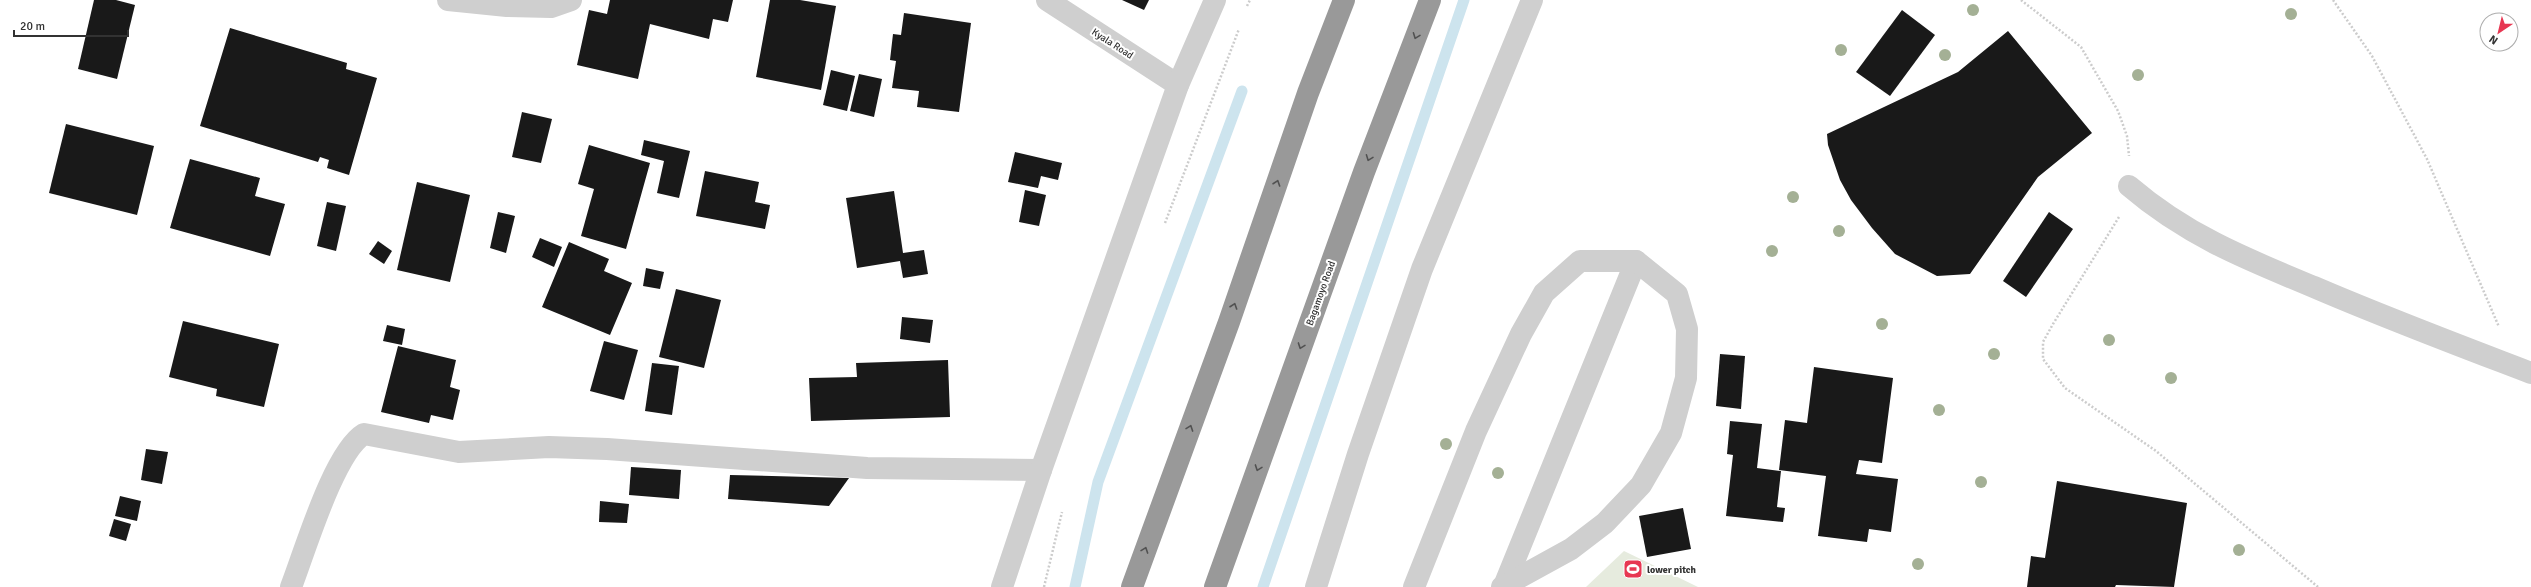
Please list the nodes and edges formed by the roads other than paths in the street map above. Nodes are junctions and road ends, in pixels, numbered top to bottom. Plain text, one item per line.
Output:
1 (448, 0) edge
2 (572, 0) edge
3 (1047, 0) edge
4 (1215, 0) edge
5 (1344, 0) edge
6 (1430, 0) edge
7 (1532, 0) edge
8 (1178, 85) junction
9 (2129, 186) road end
10 (1636, 261) junction
11 (2524, 370) edge
12 (1041, 470) junction
13 (1503, 586) edge
14 (291, 587) edge
15 (1002, 587) edge
16 (1132, 587) edge
17 (1216, 587) edge
18 (1316, 587) edge
19 (1414, 587) edge

1 - 2 street
3 - 8 street, Kyala Road
4 - 8 street
16 -> 5 highway
6 -> 17 highway, Bagamoyo Road
7 - 18 street
8 - 12 street
9 - 11 street
10 - 13 street
10 - 13 street
10 - 19 street
12 - 14 street
12 - 15 street

